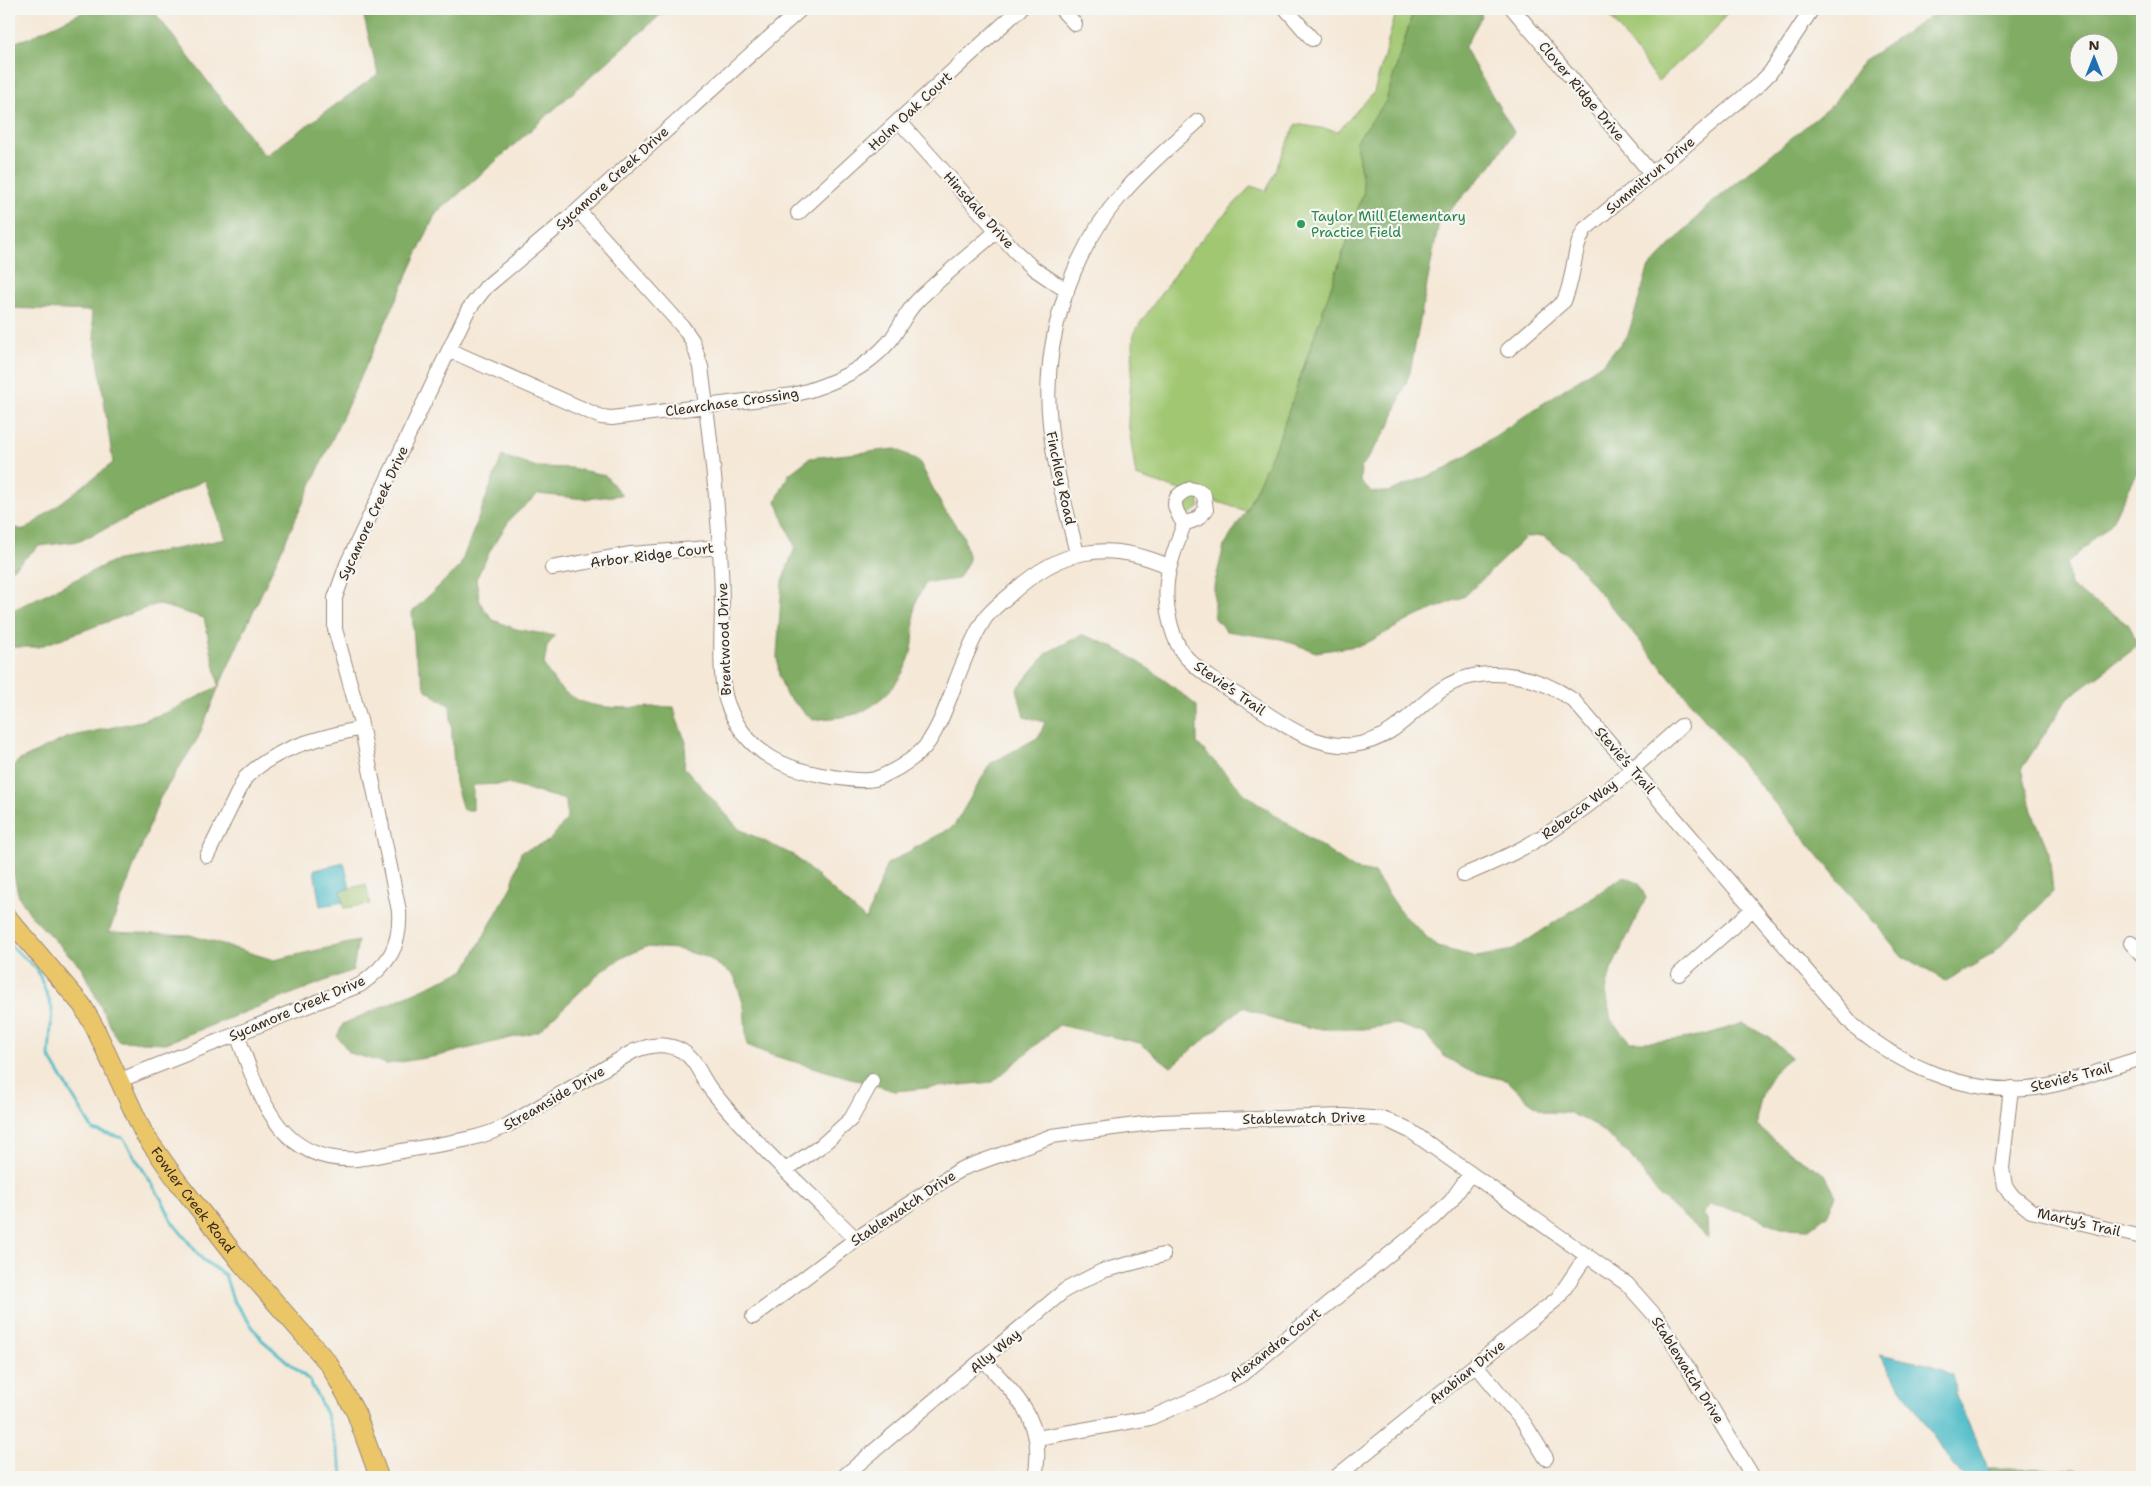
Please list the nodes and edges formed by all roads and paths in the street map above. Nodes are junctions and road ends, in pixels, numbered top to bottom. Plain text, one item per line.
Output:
1 (801, 9) edge
2 (1020, 9) edge
3 (1060, 9) edge
4 (1286, 9) edge
5 (1513, 9) edge
6 (1812, 9) edge
7 (1075, 24) dead end
8 (1312, 40) dead end
9 (900, 121) junction
10 (1198, 121) dead end
11 (1651, 173) junction
12 (578, 210) junction
13 (798, 213) dead end
14 (998, 230) junction
15 (1067, 290) junction
16 (449, 350) junction
17 (1508, 350) dead end
18 (706, 405) junction
19 (1184, 524) dead end
20 (721, 547) junction
21 (1077, 554) junction
22 (1168, 566) junction
23 (552, 568) dead end
24 (1681, 726) dead end
25 (362, 728) junction
26 (1632, 769) junction
27 (207, 856) dead end
28 (1464, 875) dead end
29 (1753, 909) junction
30 (9, 919) edge
31 (2131, 943) dead end
32 (2142, 955) edge
33 (1679, 974) dead end
34 (236, 1034) junction
35 (2142, 1058) edge
36 (118, 1080) junction
37 (872, 1080) dead end
38 (2011, 1088) junction
39 (785, 1170) junction
40 (1470, 1174) junction
41 (2142, 1237) edge
42 (856, 1240) junction
43 (1163, 1255) dead end
44 (1587, 1256) junction
45 (753, 1317) dead end
46 (984, 1360) junction
47 (1476, 1365) junction
48 (1038, 1438) junction
49 (1546, 1458) dead end
50 (379, 1477) edge
51 (843, 1477) edge
52 (1035, 1477) edge
53 (1336, 1477) edge
54 (1753, 1477) edge

1 - 12 street, Sycamore Creek Drive
2 - 9 street, Holm Oak Court
3 - 7 street
4 - 8 street
5 - 11 street, Clover Ridge Drive
6 - 11 street, Summitrun Drive
9 - 13 street, Holm Oak Court
9 - 14 street, Hinsdale Drive
10 - 15 street, Finchley Road
11 - 17 street, Summitrun Drive
12 - 16 street, Sycamore Creek Drive
12 - 18 street, Brentwood Drive
14 - 15 street, Hinsdale Drive
14 - 18 street, Clearchase Crossing
15 - 21 street, Finchley Road
16 - 18 street, Clearchase Crossing
16 - 25 street, Sycamore Creek Drive
18 - 20 street, Brentwood Drive
19 - 22 street, Stevie’s Trail
20 - 21 street, Brentwood Drive
20 - 23 street, Arbor Ridge Court
21 - 22 street, Brentwood Drive
22 - 26 street, Stevie’s Trail
24 - 26 street, Rebecca Way
25 - 27 street
25 - 34 street, Sycamore Creek Drive
26 - 28 street, Rebecca Way
26 - 29 street, Stevie’s Trail
29 - 33 street
29 - 38 street, Stevie’s Trail
30 - 36 main road, Fowler Creek Road
31 - 32 street
34 - 36 street, Sycamore Creek Drive
34 - 39 street, Streamside Drive
35 - 38 street, Stevie’s Trail
36 - 50 main road, Fowler Creek Road
37 - 39 street
38 - 41 street, Marty’s Trail
39 - 42 street, Streamside Drive
40 - 42 street, Stablewatch Drive
40 - 44 street, Stablewatch Drive
40 - 48 street, Alexandra Court
42 - 45 street, Stablewatch Drive
43 - 46 street, Ally Way
44 - 47 street, Arabian Drive
44 - 54 street, Stablewatch Drive
46 - 48 street
46 - 51 street, Ally Way
47 - 49 street
47 - 53 street, Arabian Drive
48 - 52 street

